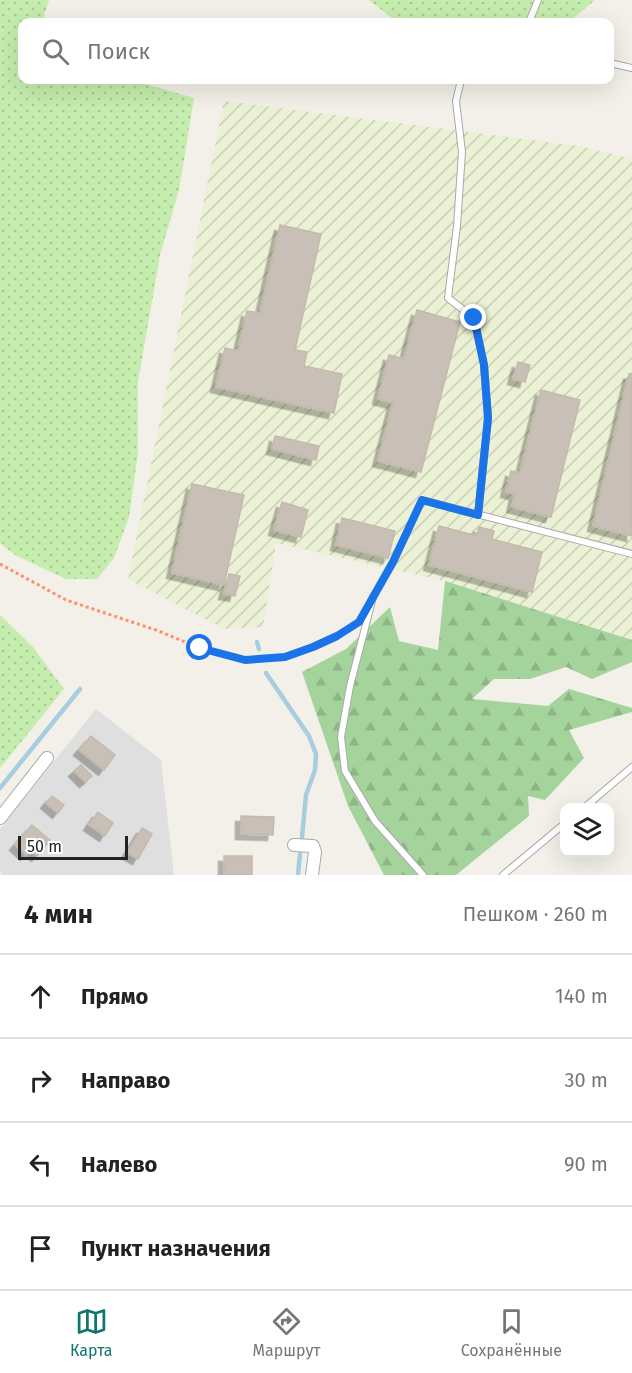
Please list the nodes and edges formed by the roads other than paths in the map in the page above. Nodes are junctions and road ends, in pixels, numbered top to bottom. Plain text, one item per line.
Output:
1 (538, 0) edge
2 (531, 18) edge
3 (614, 64) edge
4 (632, 68) edge
5 (460, 84) edge
6 (422, 500) road end
7 (478, 515) junction
8 (632, 554) edge
9 (373, 597) road end
10 (47, 758) dead end
11 (632, 767) edge
12 (589, 803) edge
13 (0, 818) edge
14 (560, 827) edge
15 (294, 844) dead end
16 (312, 875) edge
17 (423, 875) edge
18 (503, 875) edge

1 - 2 lane
3 - 4 lane
5 - 7 lane
6 - 7 lane
7 - 8 lane
9 - 17 lane
10 - 13 street
11 - 12 lane
14 - 18 lane
15 - 16 street

